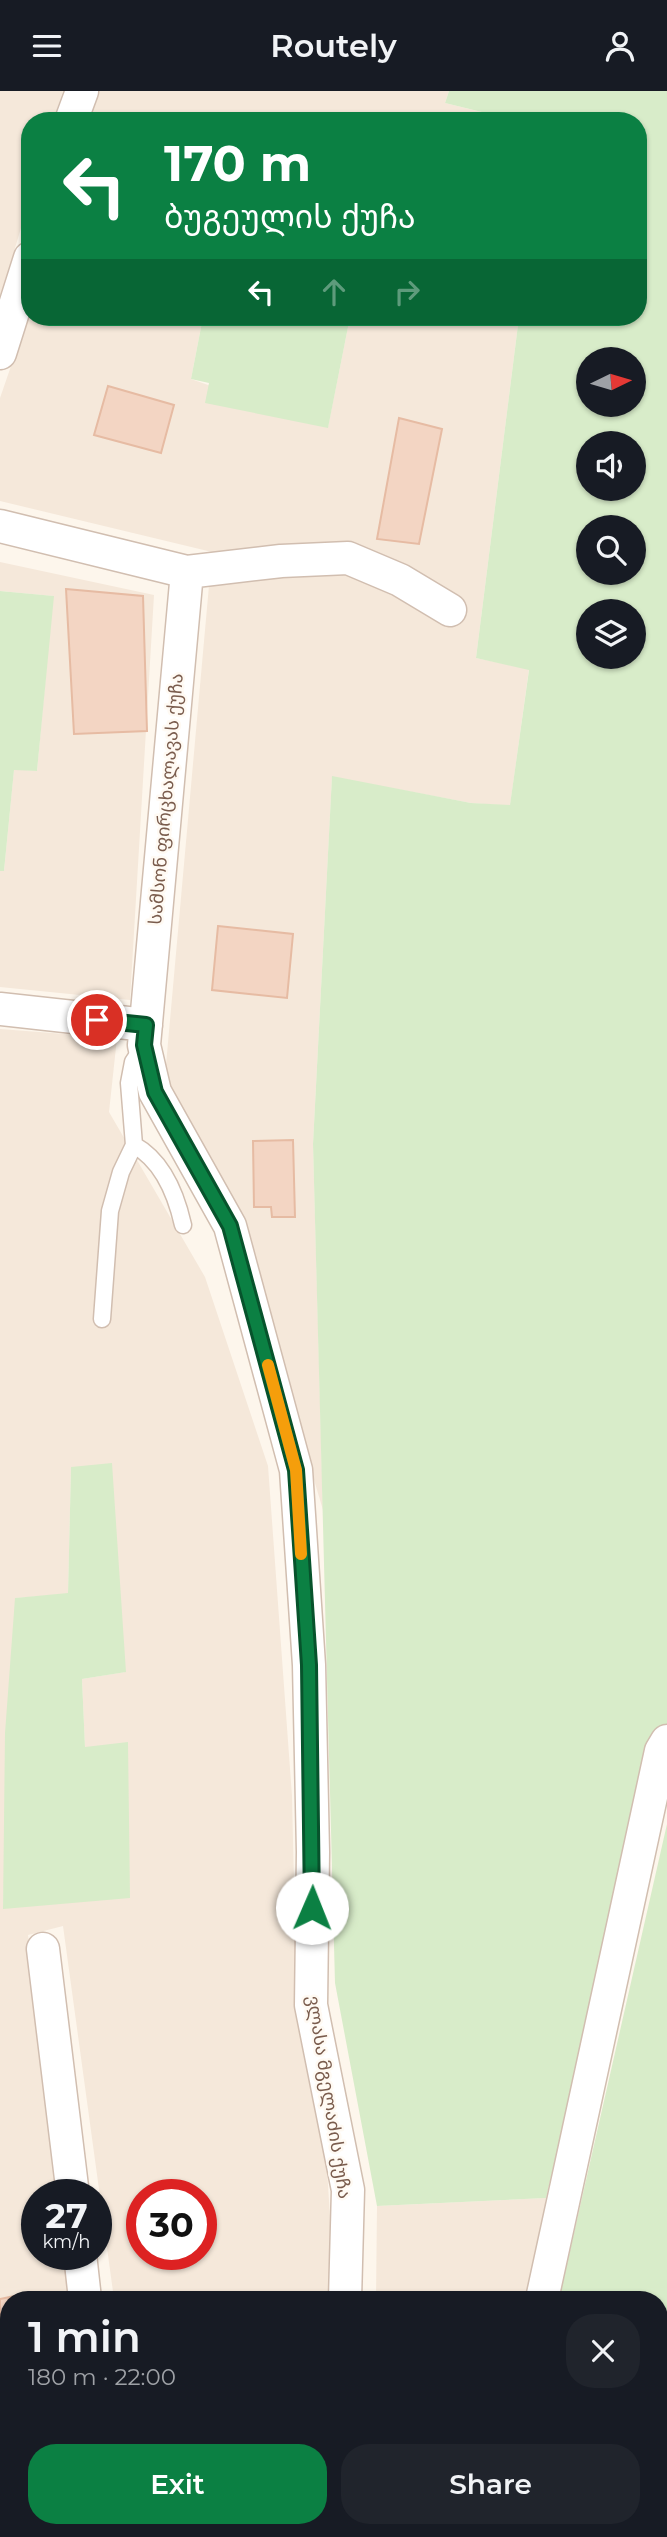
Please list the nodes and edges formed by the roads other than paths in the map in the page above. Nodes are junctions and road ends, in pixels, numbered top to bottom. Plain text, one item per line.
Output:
1 (82, 91) edge
2 (74, 112) edge
3 (21, 286) edge
4 (0, 353) edge
5 (0, 526) edge
6 (187, 572) junction
7 (450, 610) dead end
8 (0, 1009) edge
9 (145, 1035) junction
10 (134, 1145) junction
11 (183, 1225) dead end
12 (102, 1319) dead end
13 (667, 1741) edge
14 (312, 1936) joint
15 (43, 1949) dead end
16 (71, 2179) edge
17 (82, 2270) edge
18 (84, 2291) edge
19 (345, 2291) edge
20 (544, 2291) edge

1 - 2 street
3 - 4 street
5 - 6 street
6 - 7 street
6 - 9 street, სამსონ ფირცხალავას ქუჩა
8 - 9 street
9 - 10 lane
9 - 14 street, სამსონ ფირცხალავას ქუჩა
10 - 11 lane
10 - 12 lane
13 - 20 street
14 - 19 street, ვლასა მგელაძის ქუჩა
15 - 16 street
17 - 18 street

